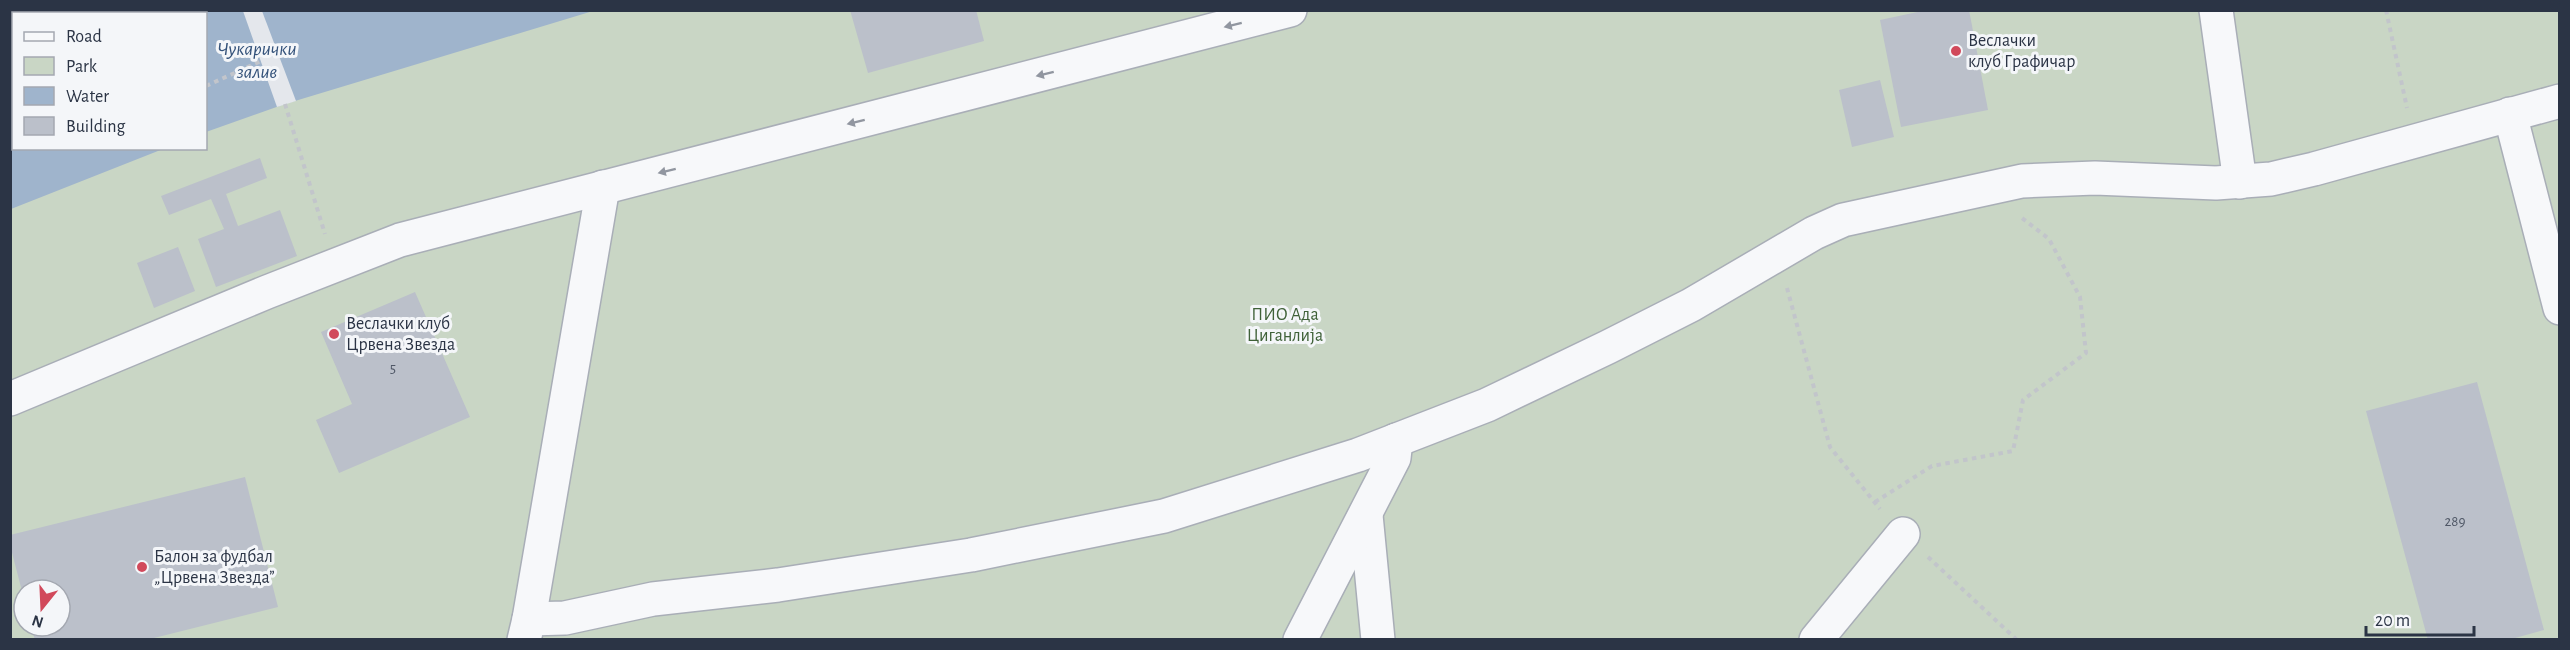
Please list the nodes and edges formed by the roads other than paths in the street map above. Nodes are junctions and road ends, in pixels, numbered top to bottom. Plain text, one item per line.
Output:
1 (1290, 10) edge
2 (2216, 10) edge
3 (2559, 101) edge
4 (2510, 114) junction
5 (2240, 182) junction
6 (603, 187) junction
7 (2559, 308) edge
8 (10, 399) edge
9 (1396, 440) junction
10 (1366, 515) junction
11 (1903, 534) road end
12 (526, 629) edge
13 (1300, 639) edge
14 (1378, 639) edge
15 (1816, 639) edge

1 -> 6 street
2 - 5 street
3 - 4 street
4 - 5 street
4 - 7 street
5 - 9 street
6 - 8 street
6 - 12 street
9 - 10 street
9 - 12 street
10 - 13 street
10 - 14 street
11 - 15 street

